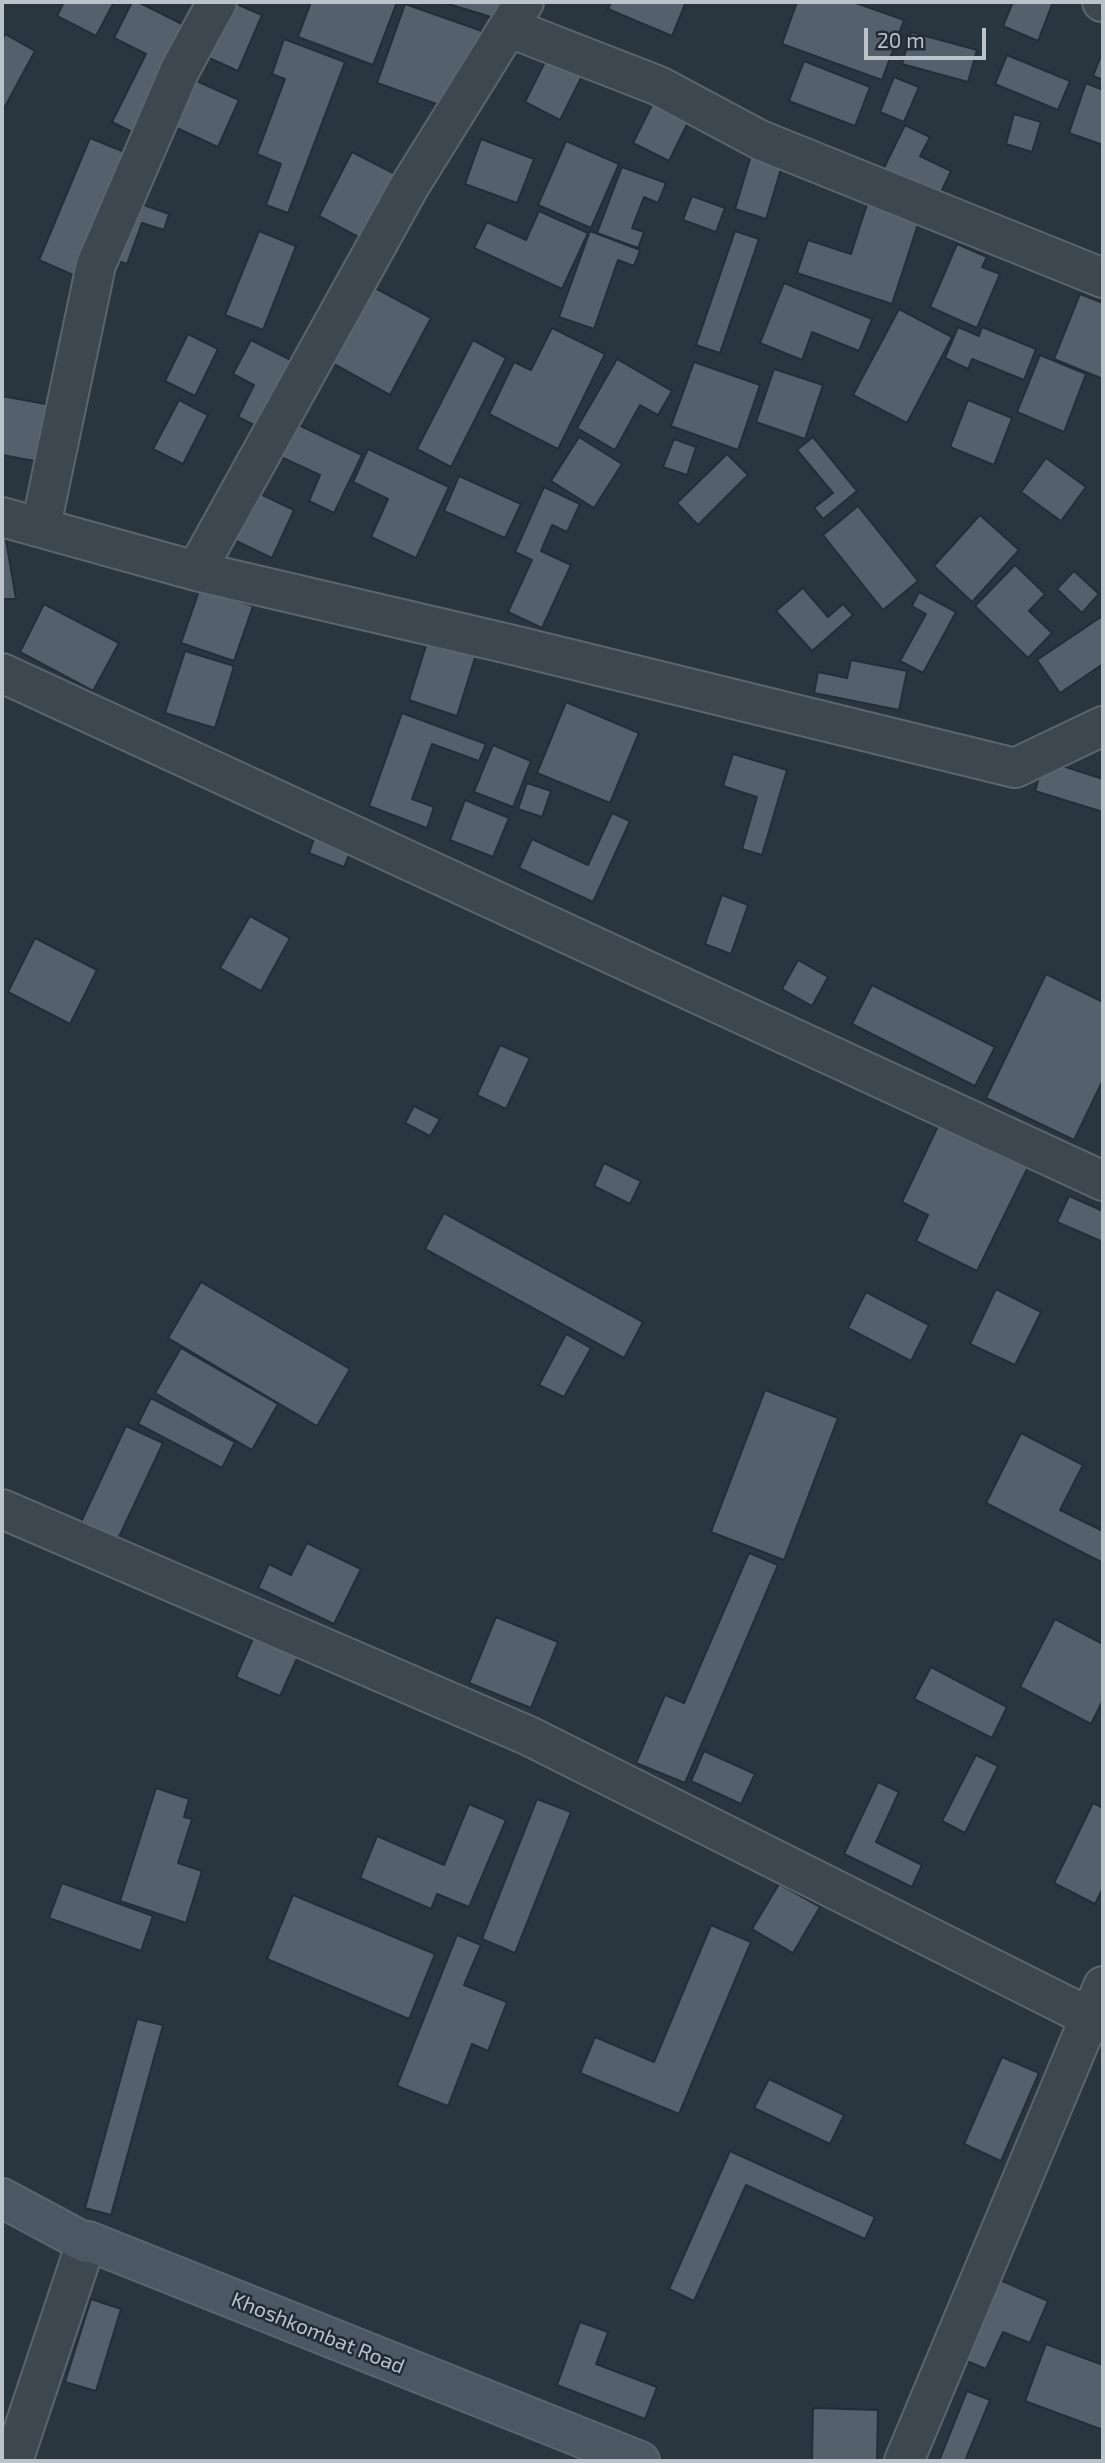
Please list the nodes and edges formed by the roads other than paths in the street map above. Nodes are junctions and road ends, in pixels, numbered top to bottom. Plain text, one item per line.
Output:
1 (218, 2) edge
2 (517, 15) edge
3 (1103, 278) edge
4 (2, 517) edge
5 (41, 526) junction
6 (196, 571) junction
7 (2, 673) edge
8 (1103, 726) edge
9 (1103, 1181) edge
10 (2, 1509) edge
11 (1099, 2009) edge
12 (2, 2198) edge
13 (86, 2243) junction
14 (13, 2461) edge
15 (639, 2461) edge
16 (904, 2461) edge

1 - 5 street
2 - 3 street
2 - 6 street
4 - 5 street
5 - 6 street
6 - 8 street
7 - 9 street
10 - 11 street
11 - 16 street
12 - 13 street, Khoshkombat Road
13 - 14 street
13 - 15 street, Khoshkombat Road

